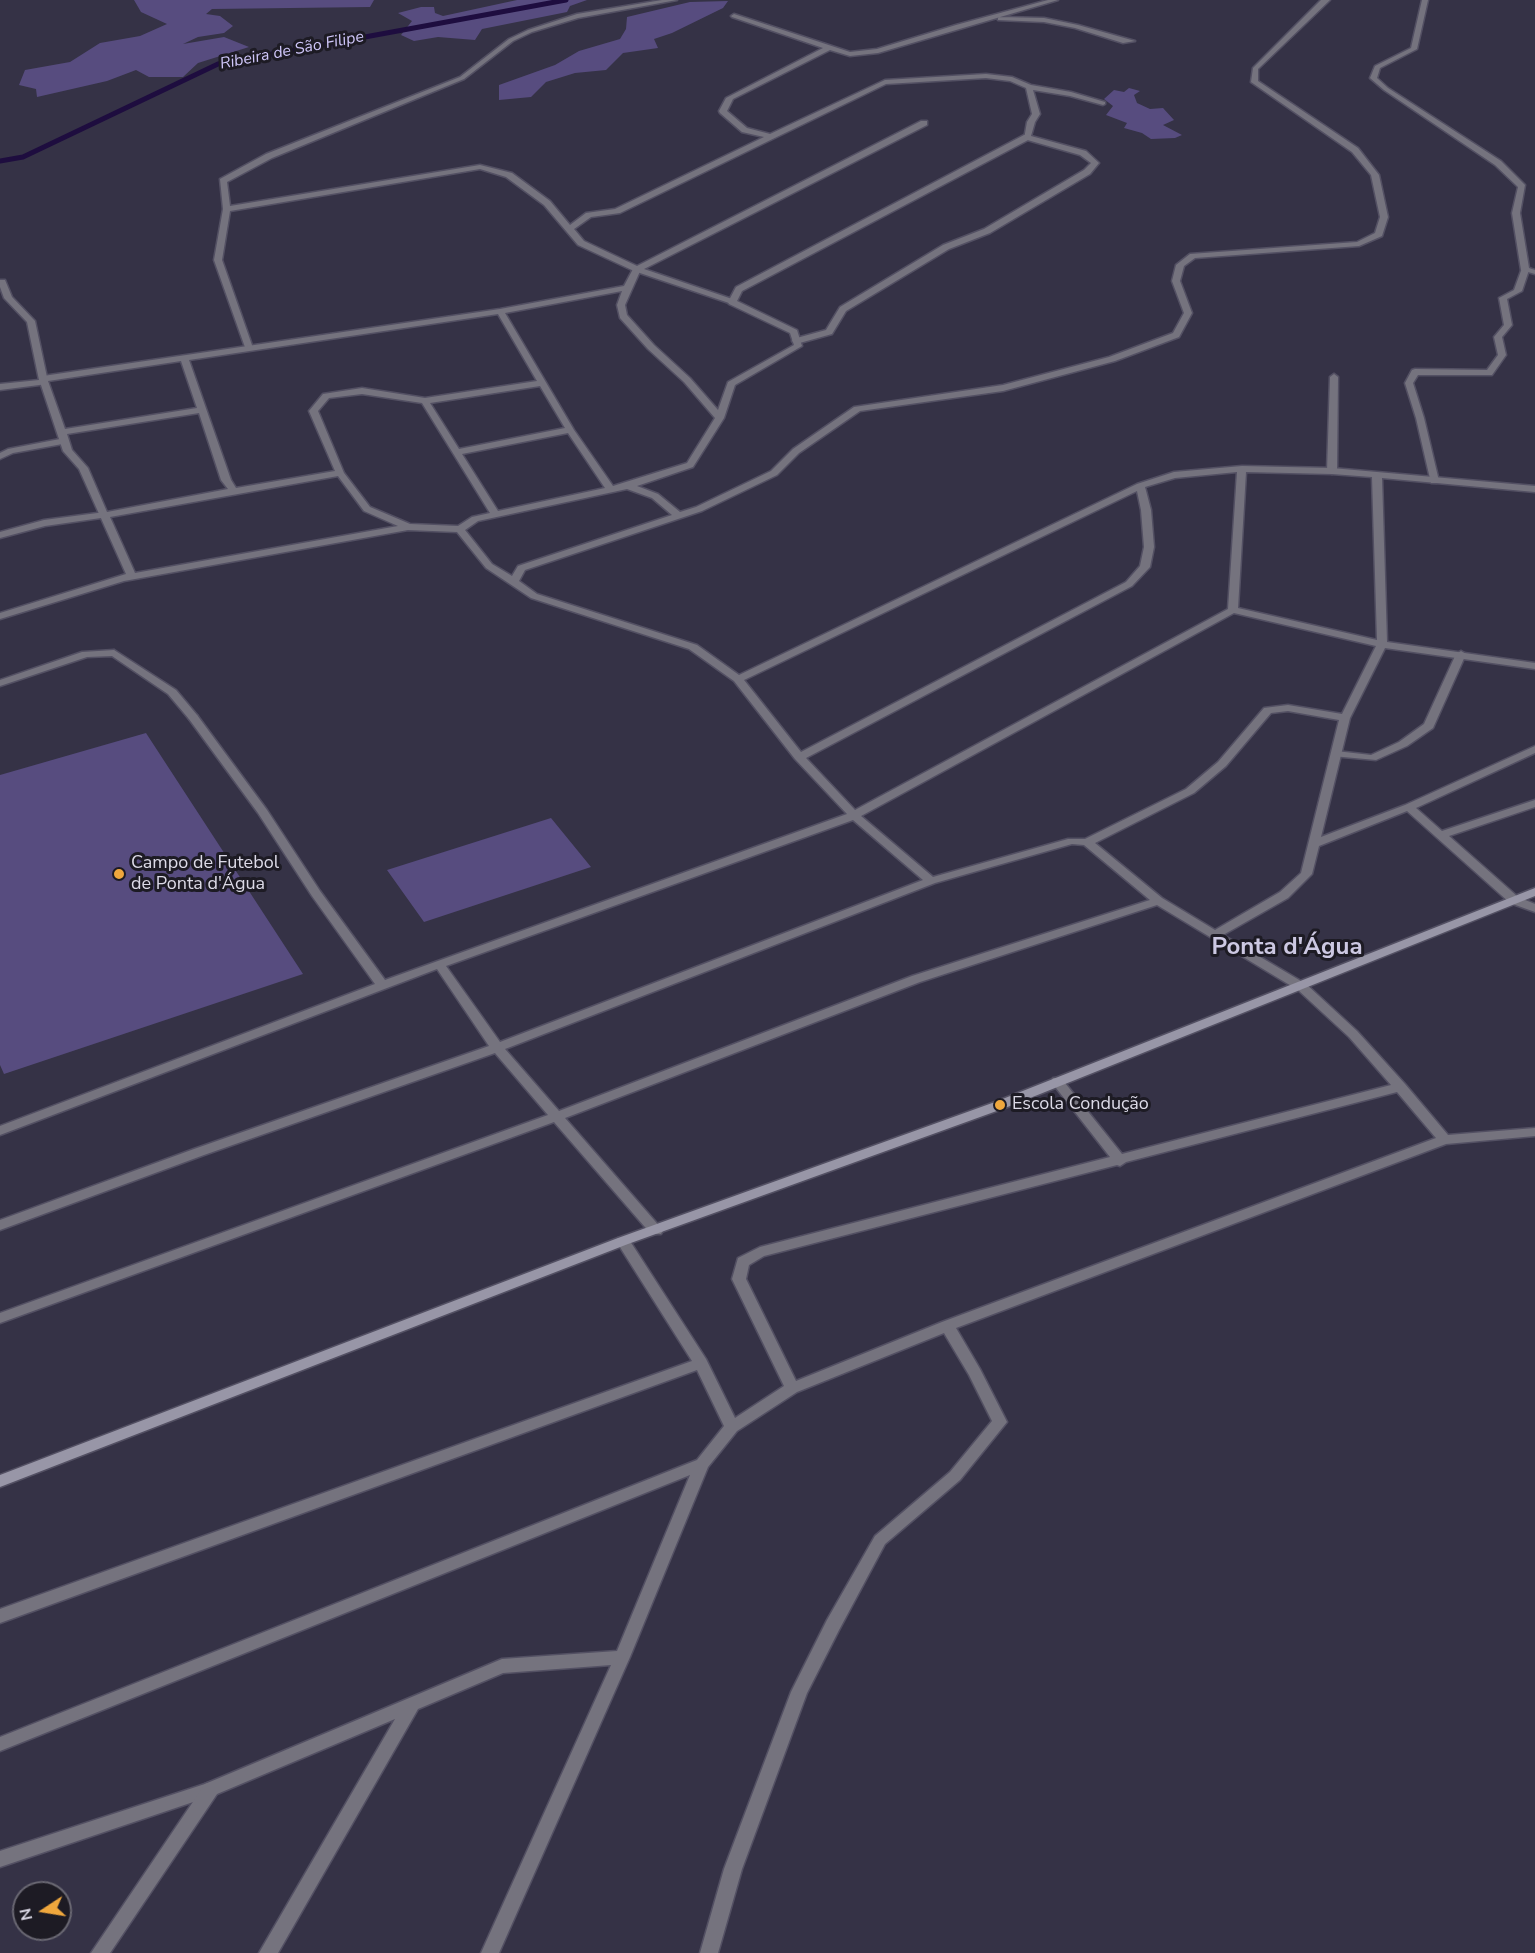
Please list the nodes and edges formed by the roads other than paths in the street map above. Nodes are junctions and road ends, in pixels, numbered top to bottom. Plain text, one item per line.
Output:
1 (674, 0) edge
2 (1055, 0) edge
3 (1327, 0) edge
4 (1425, 0) edge
5 (734, 16) dead end
6 (981, 20) junction
7 (1132, 41) dead end
8 (829, 48) junction
9 (1029, 87) junction
10 (1103, 102) dead end
11 (924, 123) dead end
12 (771, 136) junction
13 (1027, 137) junction
14 (227, 209) junction
15 (569, 229) junction
16 (637, 269) junction
17 (1525, 270) junction
18 (1535, 272) edge
19 (2, 282) dead end
20 (627, 288) junction
21 (732, 302) junction
22 (500, 310) junction
23 (796, 341) junction
24 (249, 348) junction
25 (184, 358) junction
26 (1334, 377) dead end
27 (44, 380) junction
28 (542, 383) junction
29 (0, 387) edge
30 (425, 401) junction
31 (202, 410) junction
32 (720, 418) junction
33 (570, 430) junction
34 (63, 436) junction
35 (456, 452) junction
36 (0, 456) edge
37 (1242, 469) junction
38 (1332, 471) junction
39 (340, 473) junction
40 (1377, 475) junction
41 (1434, 481) junction
42 (628, 486) junction
43 (1140, 486) junction
44 (610, 489) junction
45 (1535, 489) edge
46 (234, 491) junction
47 (495, 514) junction
48 (105, 516) junction
49 (679, 516) junction
50 (408, 526) junction
51 (460, 529) junction
52 (0, 535) edge
53 (132, 577) junction
54 (514, 582) junction
55 (1233, 610) junction
56 (0, 616) edge
57 (1382, 644) junction
58 (1461, 654) junction
59 (1535, 666) edge
60 (738, 679) junction
61 (0, 683) edge
62 (1345, 718) junction
63 (1535, 749) edge
64 (1336, 754) junction
65 (799, 757) junction
66 (1535, 803) edge
67 (1408, 807) junction
68 (854, 815) junction
69 (1441, 835) junction
70 (1087, 842) junction
71 (1314, 844) junction
72 (931, 881) junction
73 (1535, 892) edge
74 (1514, 900) junction
75 (1158, 901) junction
76 (1535, 908) edge
77 (1216, 934) junction
78 (440, 963) junction
79 (382, 986) junction
80 (1302, 987) junction
81 (497, 1048) junction
82 (1058, 1081) junction
83 (1401, 1087) junction
84 (559, 1116) junction
85 (0, 1131) edge
86 (1535, 1132) edge
87 (1445, 1140) junction
88 (1120, 1161) junction
89 (0, 1225) edge
90 (656, 1230) junction
91 (623, 1241) junction
92 (0, 1318) edge
93 (947, 1326) junction
94 (701, 1364) junction
95 (792, 1388) junction
96 (732, 1427) junction
97 (702, 1464) junction
98 (0, 1481) edge
99 (0, 1616) edge
100 (622, 1657) junction
101 (412, 1704) junction
102 (0, 1744) edge
103 (211, 1789) junction
104 (0, 1859) edge
105 (100, 1953) edge
106 (268, 1953) edge
107 (490, 1953) edge
108 (709, 1953) edge

1 - 14 street
2 - 6 street
3 - 49 street
4 - 17 street
5 - 8 street
6 - 7 street
6 - 8 street
8 - 12 street
9 - 10 street
9 - 12 street
9 - 13 street
11 - 16 street
12 - 15 street
13 - 21 street
13 - 23 street
14 - 15 street
14 - 24 street
15 - 16 street
16 - 20 street
16 - 21 street
17 - 18 street
17 - 41 street
19 - 27 street
20 - 22 street
20 - 32 street
21 - 23 street
22 - 24 street
22 - 28 street
23 - 32 street
24 - 25 street
25 - 27 street
25 - 31 street
26 - 38 street
27 - 29 street
27 - 34 street
28 - 30 street
28 - 33 street
30 - 35 street
30 - 39 street
31 - 34 street
31 - 46 street
32 - 42 street
33 - 35 street
33 - 44 street
34 - 36 street
34 - 48 street
35 - 47 street
37 - 38 street
37 - 43 street
37 - 55 street
38 - 40 street
39 - 46 street
39 - 50 street
40 - 41 street
40 - 57 street
41 - 45 street
42 - 44 street
42 - 49 street
43 - 60 street
43 - 65 street
44 - 47 street
46 - 48 street
47 - 51 street
48 - 52 street
48 - 53 street
49 - 54 street
50 - 51 street
50 - 53 street
51 - 54 street
53 - 56 street
54 - 60 street
55 - 57 street
55 - 68 street
57 - 58 street
57 - 62 street
58 - 59 street
58 - 64 street
60 - 65 street
61 - 79 street
62 - 64 street
62 - 70 street
63 - 67 street
64 - 71 street
65 - 68 street
66 - 69 street
67 - 69 street
67 - 71 street
68 - 72 street
68 - 78 street
69 - 74 street
70 - 72 street
70 - 75 street
71 - 77 street
72 - 81 street
73 - 74 street
74 - 76 street
74 - 80 street
75 - 77 street
75 - 84 street
77 - 80 street
78 - 79 street
78 - 81 street
79 - 85 street
80 - 82 street
80 - 83 street
81 - 84 street
81 - 89 street
82 - 88 street
82 - 90 street
83 - 87 street
83 - 88 street
84 - 90 street
84 - 92 street
86 - 87 street
87 - 93 street
88 - 95 street
90 - 91 street
91 - 94 street
91 - 98 street
93 - 95 street
93 - 108 street
94 - 96 street
94 - 99 street
95 - 96 street
96 - 97 street
97 - 100 street
97 - 102 street
100 - 101 street
100 - 107 street
101 - 103 street
101 - 106 street
103 - 104 street
103 - 105 street

